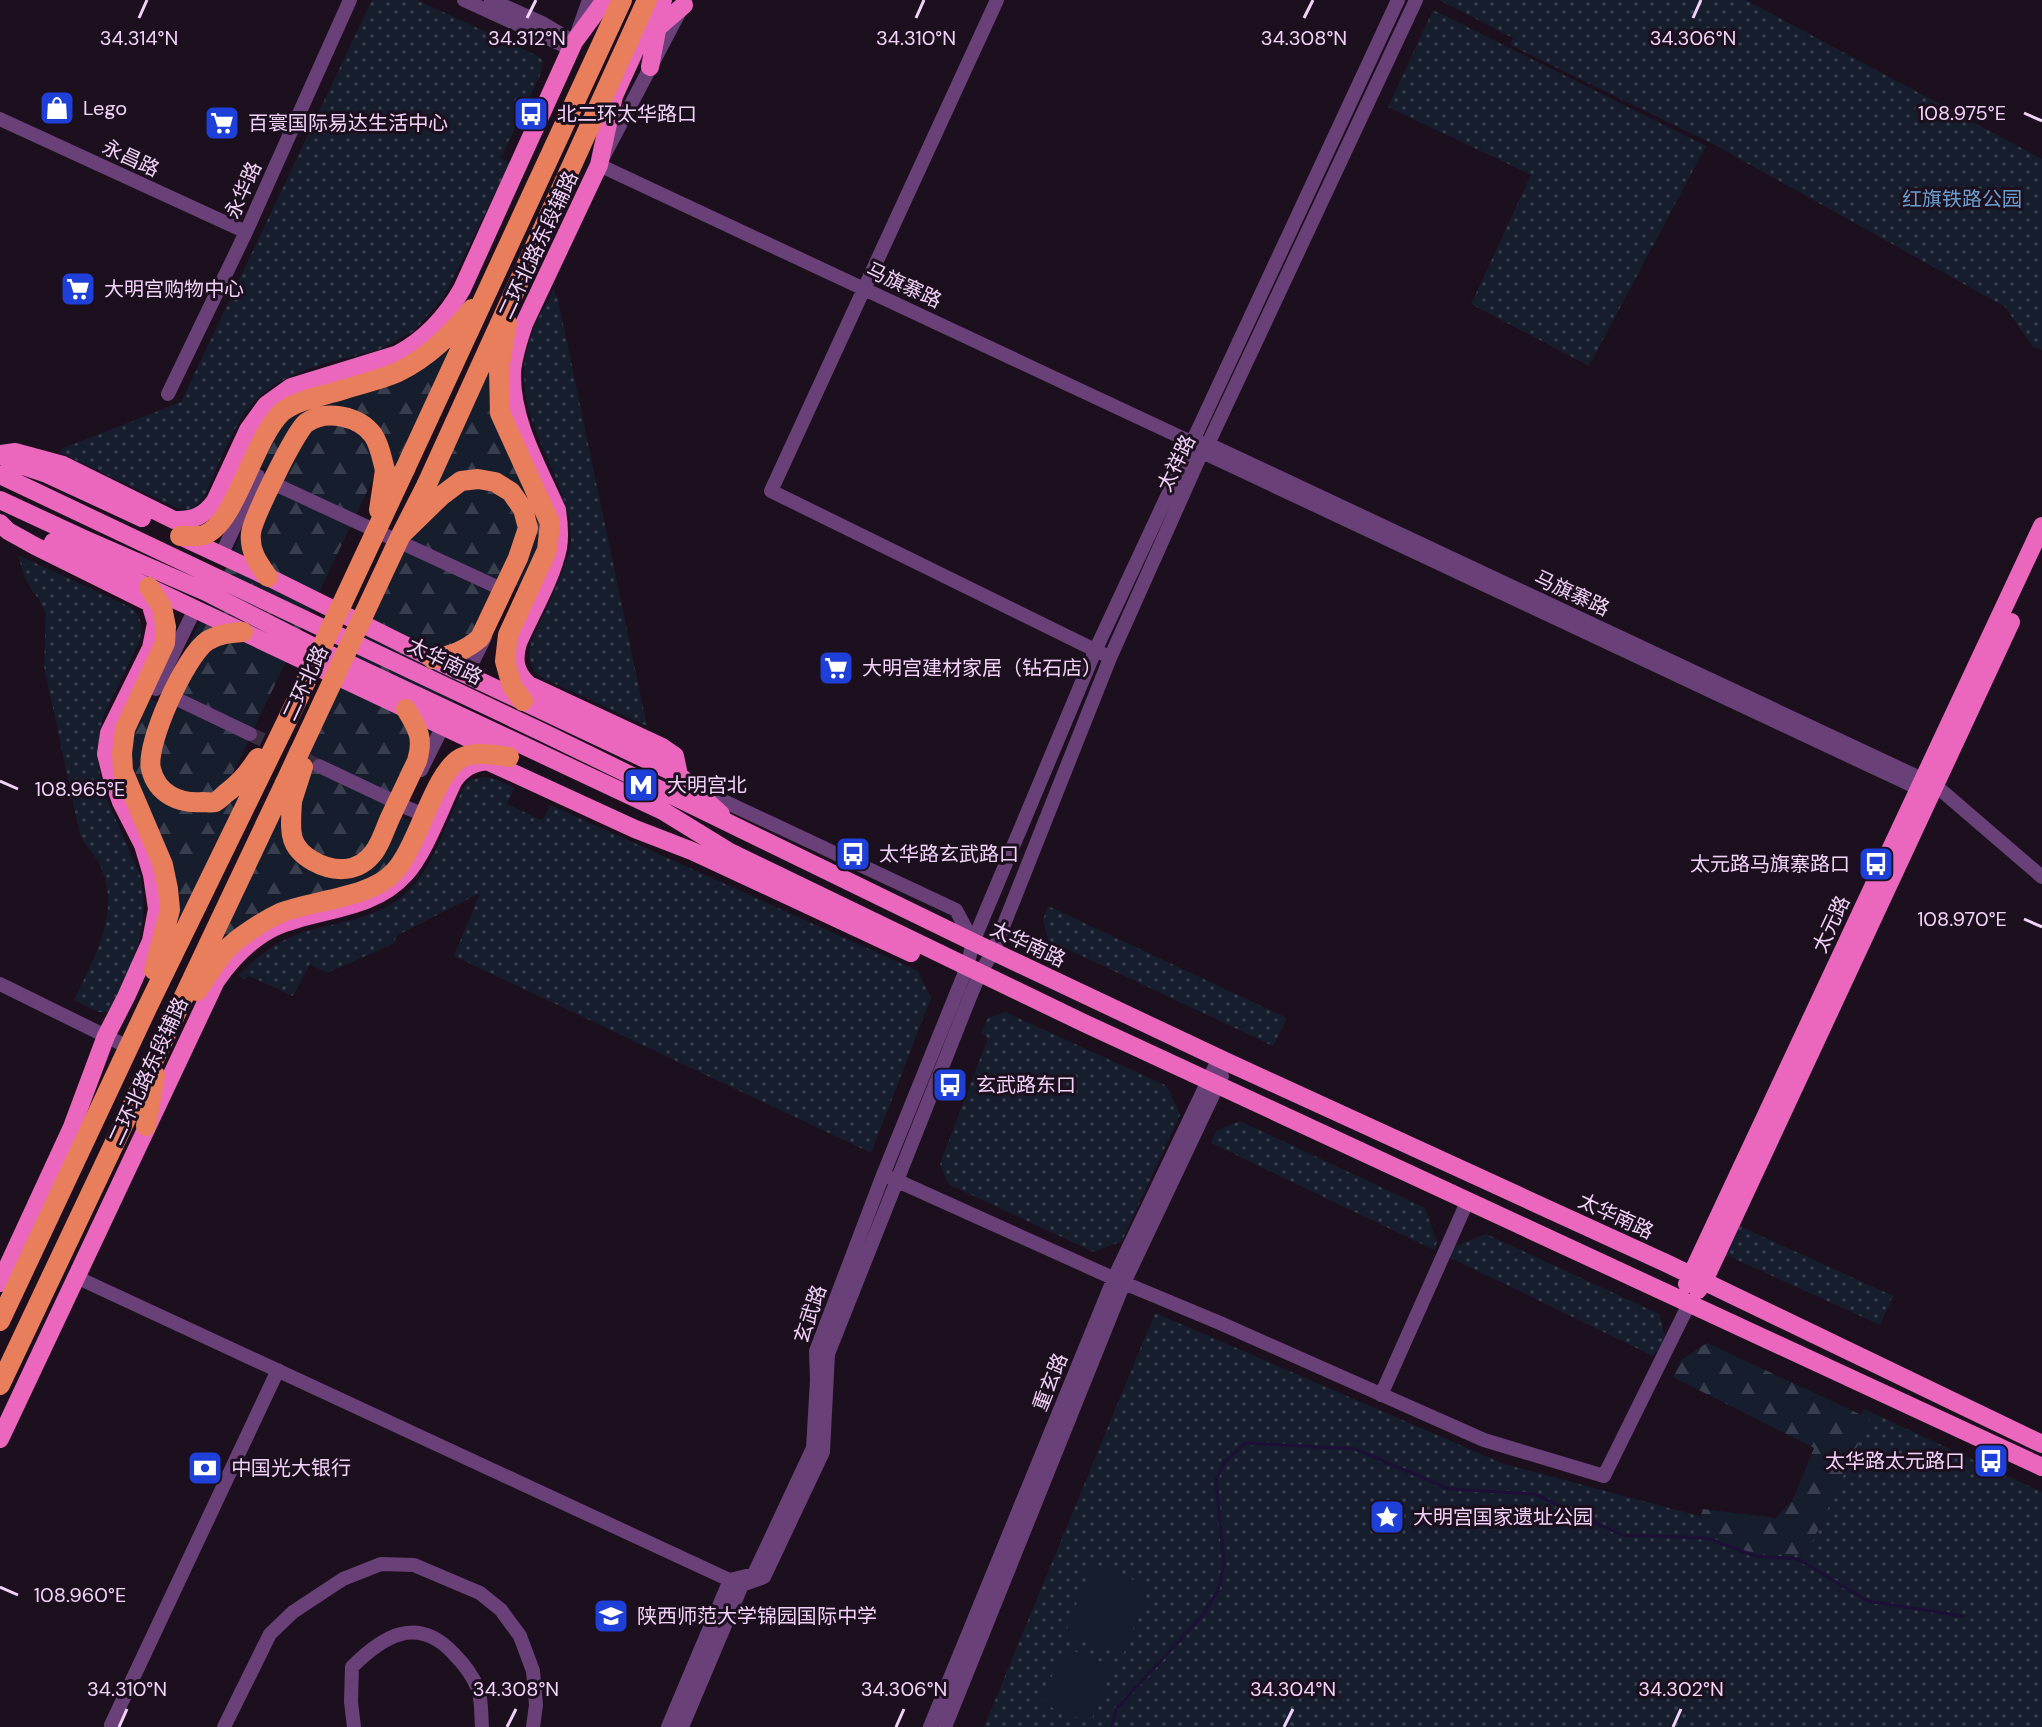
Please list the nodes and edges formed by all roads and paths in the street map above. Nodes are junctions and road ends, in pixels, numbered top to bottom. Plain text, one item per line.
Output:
1 (350, 0) edge
2 (464, 0) edge
3 (491, 0) edge
4 (605, 0) edge
5 (647, 0) edge
6 (663, 0) edge
7 (997, 0) edge
8 (1398, 0) edge
9 (1416, 0) edge
10 (685, 2) edge
11 (657, 28) junction
12 (573, 45) junction
13 (637, 46) junction
14 (650, 67) junction
15 (616, 68) junction
16 (614, 96) junction
17 (0, 119) edge
18 (599, 165) junction
19 (246, 232) junction
20 (865, 288) junction
21 (514, 290) junction
22 (488, 291) junction
23 (168, 394) dead end
24 (1200, 446) junction
25 (0, 456) edge
26 (395, 470) junction
27 (255, 474) junction
28 (0, 475) edge
29 (434, 490) junction
30 (0, 500) edge
31 (0, 520) edge
32 (2042, 526) edge
33 (180, 536) junction
34 (224, 549) dead end
35 (2042, 555) edge
36 (268, 577) junction
37 (149, 587) junction
38 (515, 596) junction
39 (192, 615) dead end
40 (243, 632) junction
41 (1095, 651) junction
42 (1110, 658) junction
43 (433, 659) junction
44 (469, 669) dead end
45 (155, 688) junction
46 (298, 698) junction
47 (523, 701) junction
48 (406, 709) junction
49 (440, 732) dead end
50 (250, 734) tunnel mouth
51 (509, 757) junction
52 (319, 766) tunnel mouth
53 (684, 780) junction
54 (1927, 787) junction
55 (288, 792) junction
56 (399, 804) junction
57 (428, 817) junction
58 (738, 829) junction
59 (728, 851) junction
60 (2042, 877) edge
61 (973, 942) junction
62 (993, 952) junction
63 (973, 970) junction
64 (0, 984) edge
65 (106, 1036) junction
66 (131, 1041) junction
67 (163, 1042) junction
68 (1223, 1060) junction
69 (1213, 1083) junction
70 (146, 1126) junction
71 (883, 1175) junction
72 (898, 1181) junction
73 (1468, 1200) junction
74 (76, 1277) junction
75 (1698, 1278) junction
76 (1119, 1281) junction
77 (0, 1283) edge
78 (1685, 1300) junction
79 (0, 1321) edge
80 (278, 1370) junction
81 (0, 1385) edge
82 (1381, 1395) junction
83 (0, 1439) edge
84 (2042, 1444) edge
85 (2042, 1467) edge
86 (736, 1583) junction
87 (112, 1727) edge
88 (224, 1727) edge
89 (354, 1727) edge
90 (482, 1727) edge
91 (533, 1727) edge
92 (668, 1727) edge
93 (682, 1727) edge
94 (930, 1727) edge
95 (945, 1727) edge

1 - 19 street, 永华路
2 - 12 street
3 - 12 street
4 - 12 main road
4 - 22 highway, 二环北路
5 - 15 highway, 二环北路
6 - 11 main road
6 - 13 main road, 二环北路东段辅路
7 - 20 street
8 - 24 street, 太祥路
9 - 24 street, 太祥路
10 - 11 main road
10 - 14 street
11 - 13 main road
11 - 14 main road
12 - 27 main road
13 - 15 highway
13 - 16 main road, 二环北路东段辅路
14 - 18 street
15 - 16 highway
15 - 21 highway, 二环北路
16 - 18 main road, 二环北路东段辅路
17 - 19 street, 永昌路
18 - 20 street, 马旗寨路
18 - 38 main road, 二环北路东段辅路
19 - 23 street, 永华路
20 - 24 street, 马旗寨路
20 - 41 street
21 - 29 highway, 二环北路
21 - 47 highway
22 - 26 highway, 二环北路
22 - 33 highway
24 - 41 street, 太祥路
24 - 42 street, 太祥路
24 - 54 street, 马旗寨路
25 - 27 main road
25 - 33 main road
26 - 36 highway
26 - 46 highway, 二环北路, bridge
27 - 34 street
27 - 38 street
28 - 58 main road, 太华南路
29 - 43 highway
29 - 55 highway, 二环北路, bridge
30 - 59 main road
31 - 37 main road
31 - 45 main road
32 - 54 main road, 太元路
33 - 36 main road
35 - 54 main road, 太元路
36 - 43 main road
37 - 40 main road
37 - 66 highway
38 - 44 street
38 - 53 main road, 二环北路东段辅路
39 - 45 street
40 - 46 highway
40 - 48 main road
41 - 42 street
41 - 61 street, 太祥路
42 - 62 street, 太祥路
43 - 47 main road
45 - 50 street
45 - 65 main road
46 - 66 highway, 二环北路
47 - 53 main road
48 - 51 main road
48 - 55 highway
49 - 56 street
51 - 59 main road
51 - 67 highway
52 - 56 street
53 - 58 main road
53 - 61 street
54 - 60 street, 马旗寨路
54 - 75 main road, 太元路
55 - 67 highway, 二环北路
56 - 57 street
57 - 63 main road, 二环北路东段辅路
57 - 70 main road, 二环北路东段辅路
58 - 61 main road, 太华南路
59 - 63 main road
61 - 62 main road, 太华南路
61 - 63 street, 玄武路
62 - 63 street, 玄武路
62 - 68 main road, 太华南路
63 - 69 main road
63 - 71 street, 玄武路
63 - 72 street, 玄武路
64 - 65 street
65 - 66 street
65 - 77 main road
66 - 79 highway, 二环北路
67 - 70 highway
67 - 81 highway, 二环北路
68 - 69 street, 重玄路
68 - 75 main road, 太华南路
69 - 73 main road
69 - 76 street, 重玄路
70 - 74 main road, 二环北路东段辅路
71 - 72 street
71 - 86 street, 玄武路
72 - 76 street
72 - 86 street, 玄武路
73 - 78 main road
73 - 82 street
74 - 80 street
74 - 83 main road, 二环北路东段辅路
75 - 78 main road, 太元路
75 - 84 main road, 太华南路
76 - 82 street
76 - 94 street, 重玄路
76 - 95 street, 重玄路
78 - 82 street
78 - 85 main road
80 - 86 street
80 - 87 street
86 - 92 street, 玄武路
86 - 93 street, 玄武路
88 - 91 street
89 - 90 street

